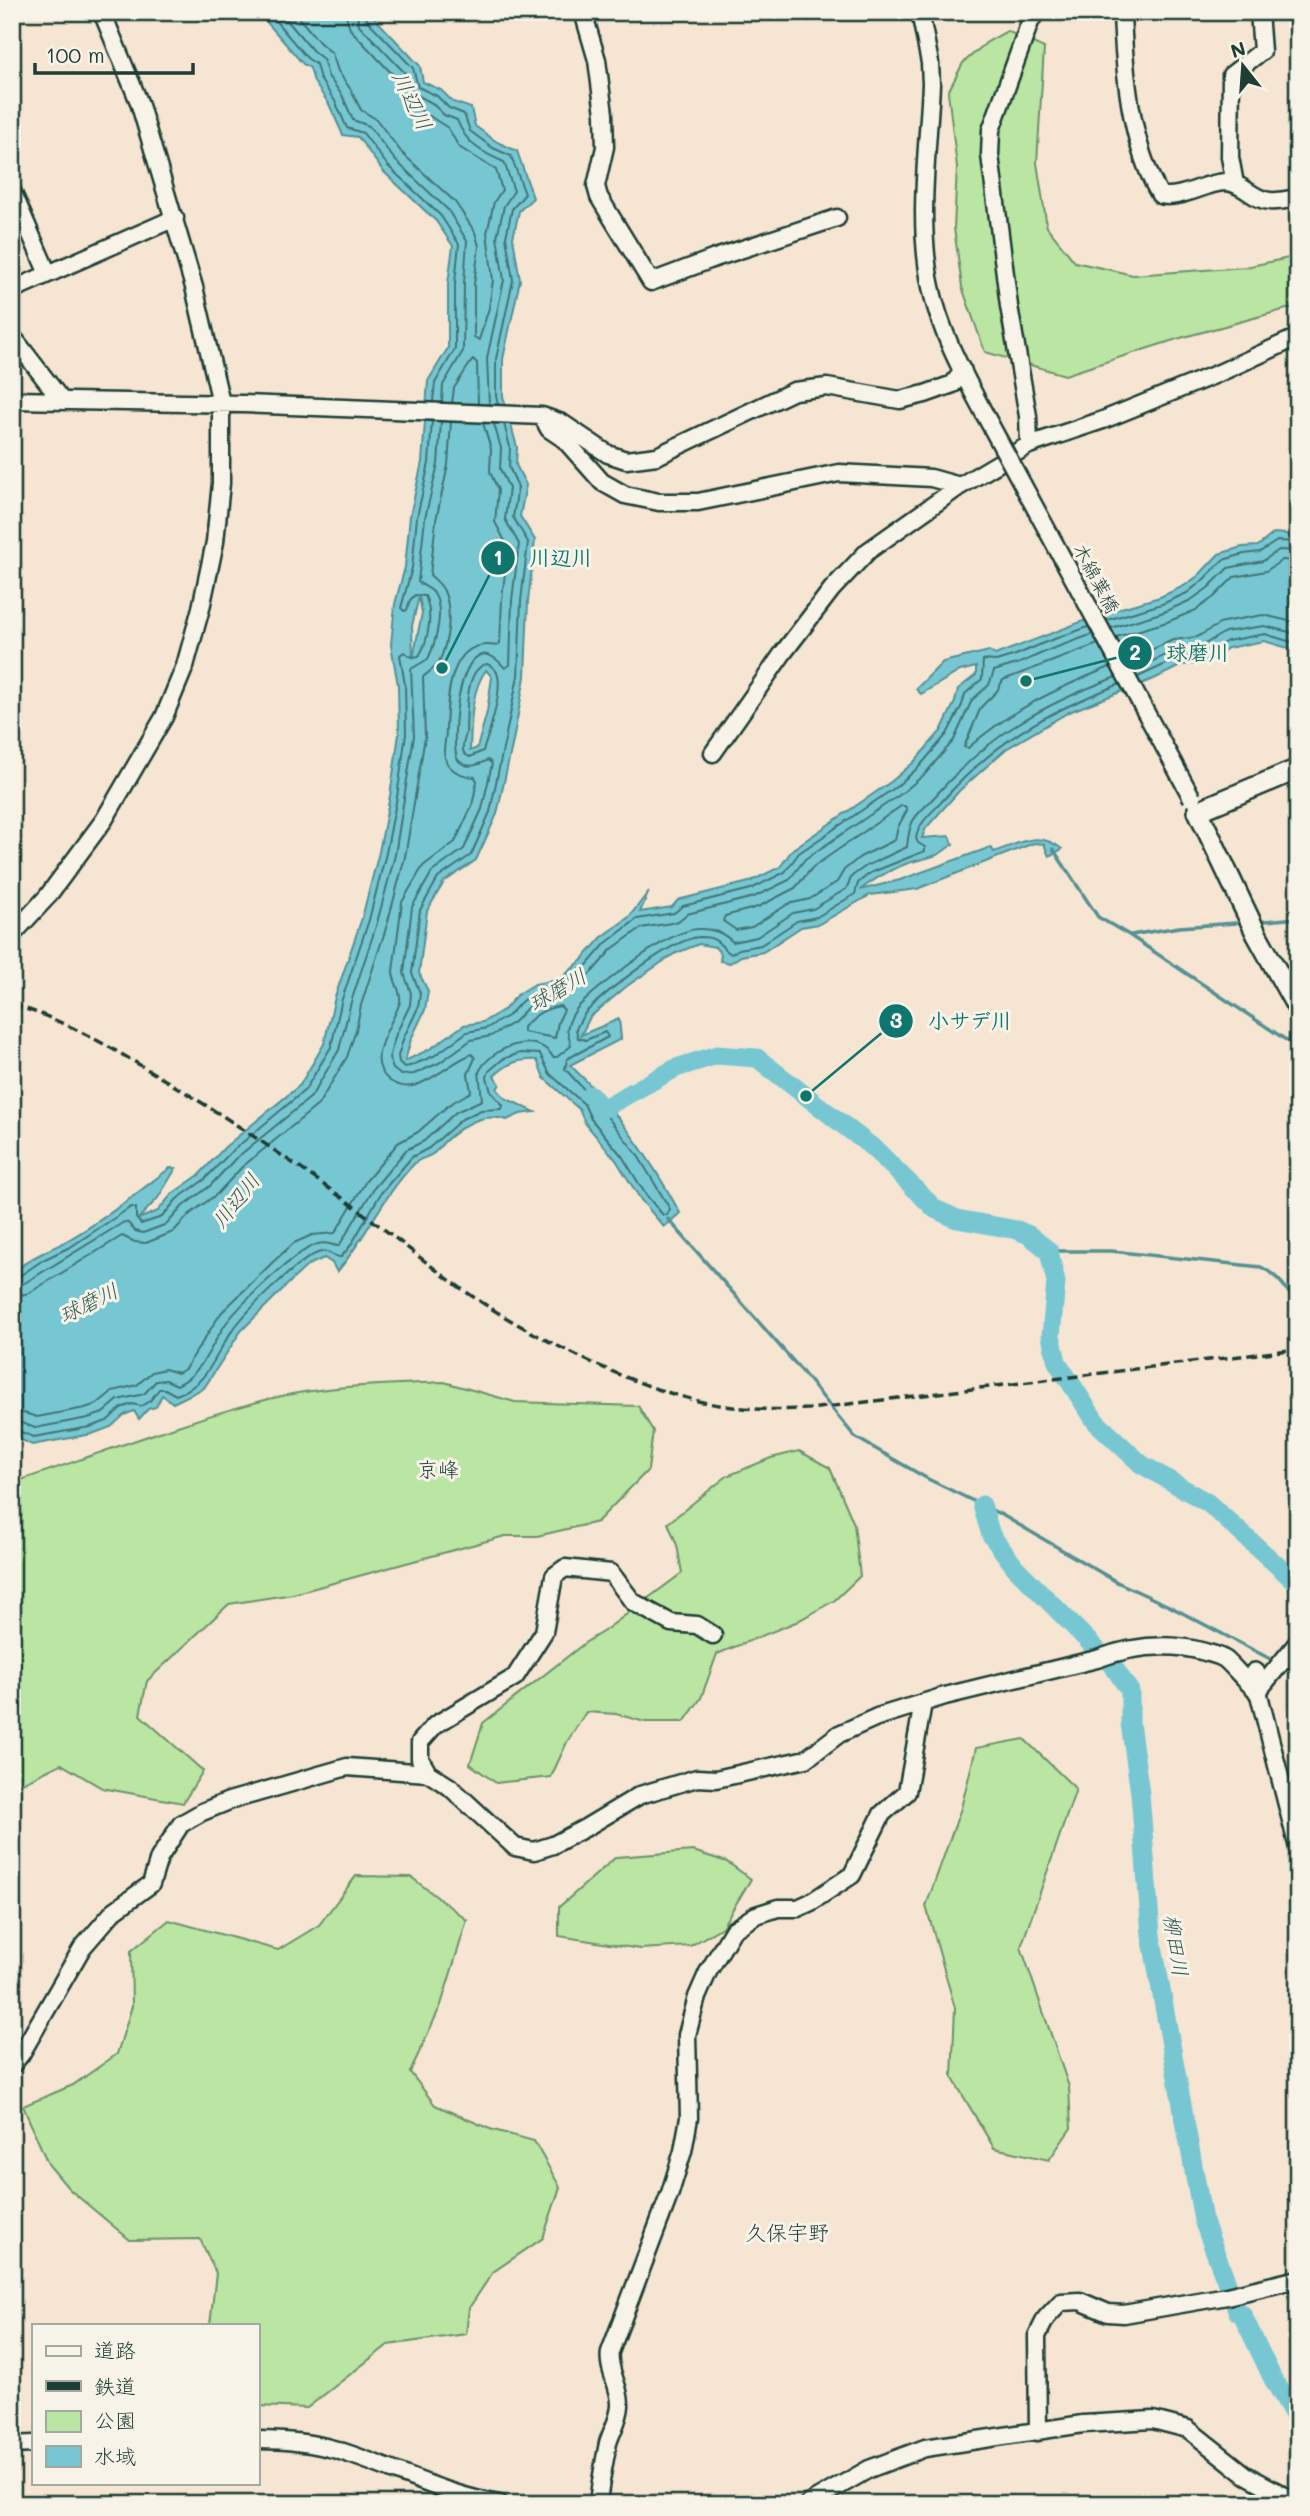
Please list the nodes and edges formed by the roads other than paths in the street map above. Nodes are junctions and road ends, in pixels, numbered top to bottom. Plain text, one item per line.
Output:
1 (102, 12) edge
2 (583, 12) edge
3 (920, 12) edge
4 (1036, 12) edge
5 (1122, 12) edge
6 (1259, 12) edge
7 (1235, 184) junction
8 (12, 191) edge
9 (1298, 198) edge
10 (175, 218) junction
11 (837, 218) dead end
12 (48, 274) junction
13 (12, 290) edge
14 (12, 335) edge
15 (1298, 337) edge
16 (963, 372) junction
17 (12, 400) edge
18 (62, 401) junction
19 (221, 403) junction
20 (537, 416) junction
21 (1029, 445) junction
22 (960, 486) junction
23 (713, 752) dead end
24 (1298, 769) edge
25 (1195, 805) junction
26 (12, 935) edge
27 (1298, 1009) edge
28 (713, 1635) dead end
29 (1298, 1642) edge
30 (1256, 1682) junction
31 (923, 1703) junction
32 (428, 1773) junction
33 (1298, 1847) edge
34 (12, 2065) edge
35 (1298, 2279) edge
36 (1038, 2432) junction
37 (259, 2440) edge
38 (32, 2444) edge
39 (12, 2445) edge
40 (1291, 2499) edge
41 (500, 2504) edge
42 (598, 2504) edge
43 (807, 2504) edge

1 - 10 street
2 - 11 street
3 - 16 street, 木綿葉橋
4 - 21 street
5 - 7 street
6 - 7 street
7 - 9 street
8 - 12 street
10 - 12 street
10 - 19 street
12 - 13 street
14 - 18 street
15 - 21 street
16 - 20 street
16 - 25 street, 木綿葉橋, bridge
17 - 18 street
18 - 19 street
19 - 20 street
19 - 26 street
20 - 22 street
21 - 22 street
22 - 23 street
24 - 25 main road
25 - 27 main road
28 - 32 street
29 - 30 street
30 - 31 street
30 - 33 street
31 - 32 street
31 - 42 street
32 - 34 street
35 - 36 street
36 - 40 street
36 - 43 street
37 - 41 street
38 - 39 street

